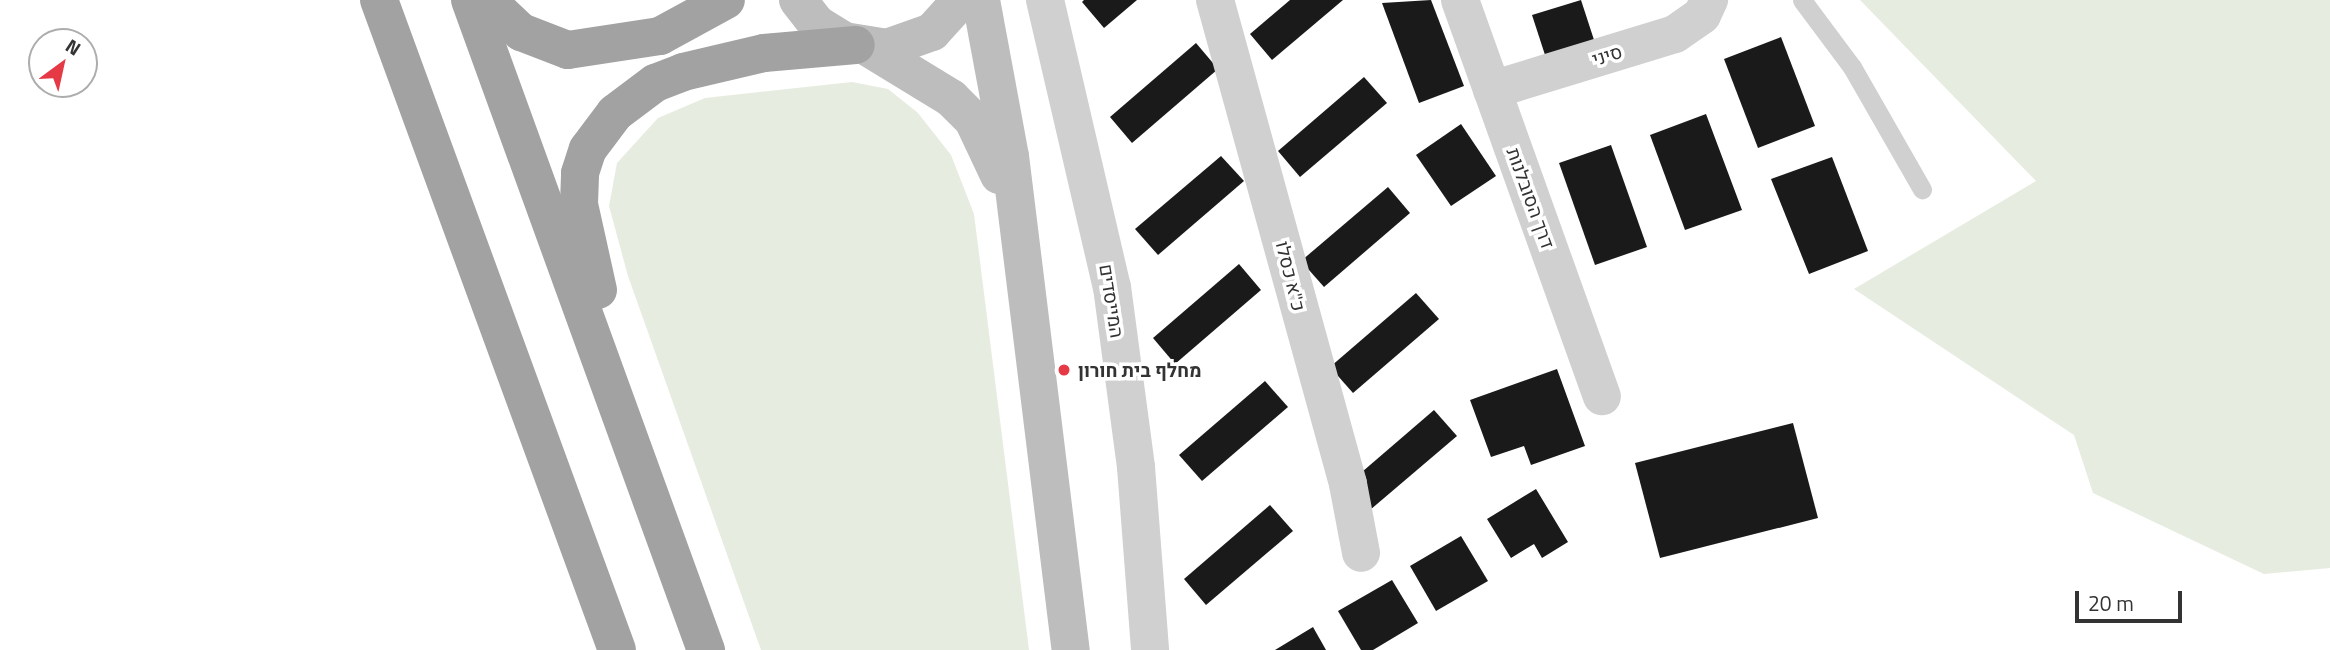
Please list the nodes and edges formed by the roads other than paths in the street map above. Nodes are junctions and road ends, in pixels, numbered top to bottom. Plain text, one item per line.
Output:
1 (379, 0) edge
2 (471, 0) edge
3 (487, 0) edge
4 (726, 0) edge
5 (798, 0) edge
6 (961, 0) edge
7 (981, 0) edge
8 (1045, 0) edge
9 (1215, 0) edge
10 (1460, 0) edge
11 (1709, 0) edge
12 (1802, 0) edge
13 (862, 46) junction
14 (1492, 90) junction
15 (1922, 189) dead end
16 (1018, 222) junction
17 (1602, 396) dead end
18 (640, 469) junction
19 (1361, 553) dead end
20 (617, 650) edge
21 (706, 650) edge
22 (1072, 650) edge
23 (1150, 650) edge

1 - 20 highway
2 - 18 highway
3 - 4 highway
5 - 13 main road
6 - 13 main road
7 - 16 main road
8 - 23 street, המייסדים
9 - 19 street, כ"א כסלו
10 - 14 street, דרך הסובלנות
11 - 14 street, סיני
12 - 15 lane
13 - 16 main road
13 - 18 highway
14 - 17 street, דרך הסובלנות
16 - 22 main road
18 - 21 highway

